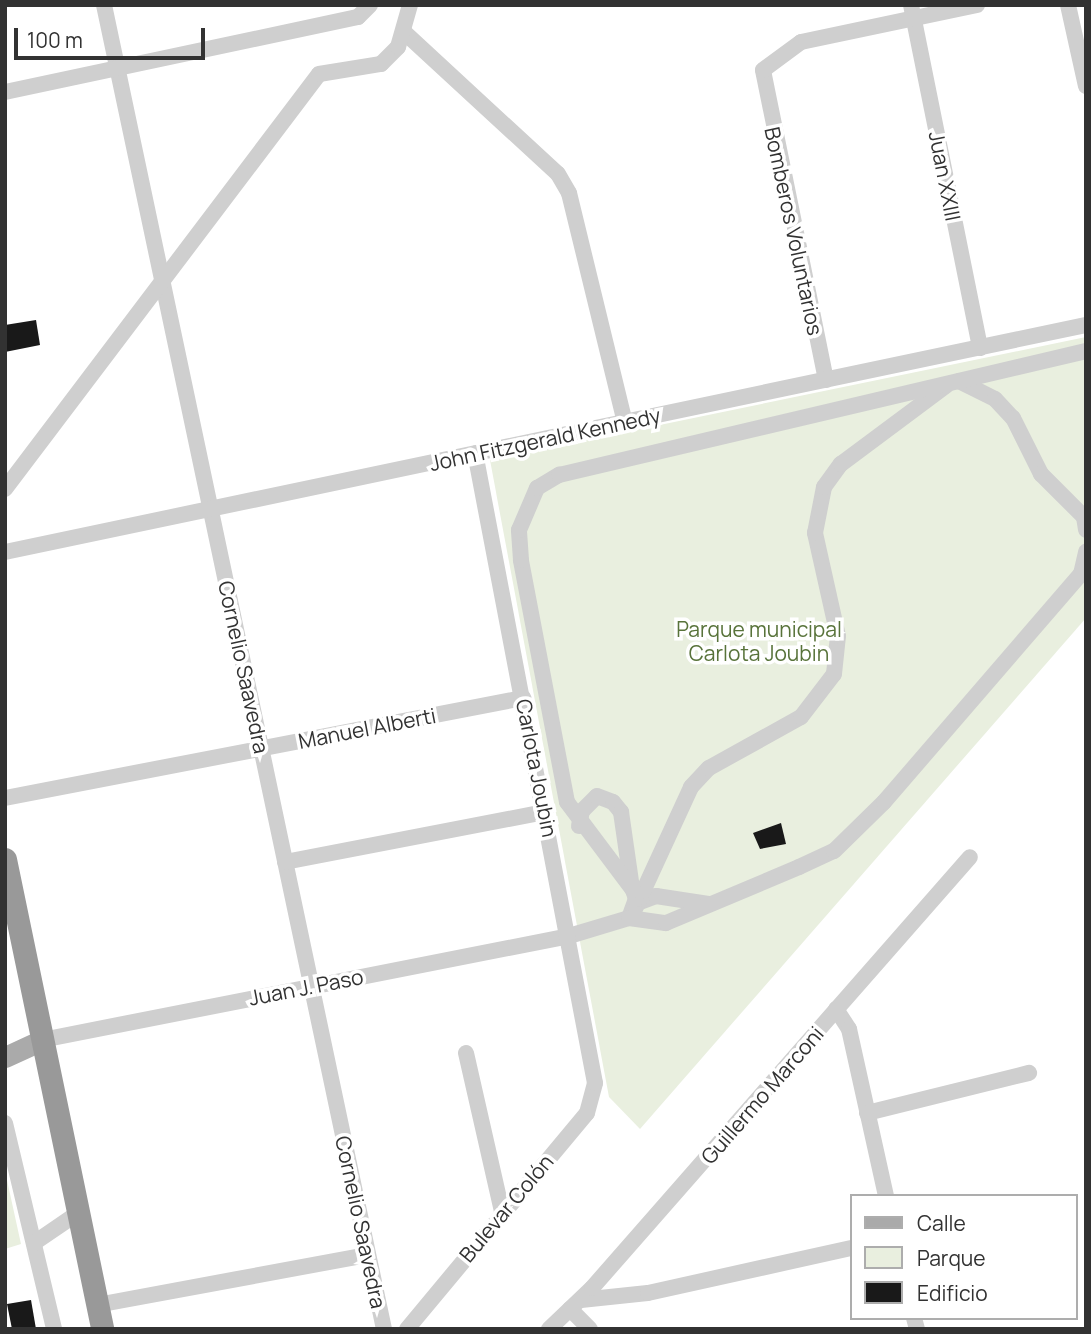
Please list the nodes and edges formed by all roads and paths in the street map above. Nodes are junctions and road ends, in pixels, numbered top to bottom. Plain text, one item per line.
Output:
1 (104, 5) edge
2 (410, 5) edge
3 (977, 5) edge
4 (1068, 5) edge
5 (364, 11) edge
6 (912, 12) edge
7 (404, 32) junction
8 (117, 70) junction
9 (1086, 86) edge
10 (5, 92) edge
11 (164, 286) junction
12 (1086, 326) edge
13 (980, 348) junction
14 (1086, 351) edge
15 (826, 380) junction
16 (954, 382) junction
17 (625, 422) junction
18 (475, 453) junction
19 (5, 489) edge
20 (211, 509) junction
21 (1086, 530) edge
22 (5, 552) edge
23 (1086, 552) edge
24 (1083, 571) edge
25 (523, 698) junction
26 (261, 749) junction
27 (5, 798) edge
28 (545, 812) junction
29 (579, 825) junction
30 (970, 857) dead end
31 (5, 859) edge
32 (285, 862) junction
33 (711, 904) junction
34 (634, 905) junction
35 (569, 936) junction
36 (311, 986) junction
37 (836, 1009) junction
38 (42, 1040) junction
39 (466, 1053) dead end
40 (5, 1056) edge
41 (1029, 1073) dead end
42 (595, 1083) joint
43 (867, 1113) junction
44 (5, 1124) edge
45 (886, 1194) edge
46 (502, 1212) junction
47 (78, 1213) junction
48 (34, 1242) junction
49 (850, 1248) edge
50 (366, 1255) junction
51 (575, 1304) junction
52 (97, 1305) junction
53 (54, 1329) edge
54 (102, 1329) edge
55 (384, 1329) edge
56 (407, 1329) edge
57 (549, 1329) edge
58 (590, 1329) edge

1 - 8 street, Cornelio Saavedra
2 - 7 street
3 - 6 street
4 - 9 street
5 - 8 street
6 - 13 street, Juan XXIII
6 - 15 street, Bomberos Voluntarios
7 - 11 street
7 - 17 street
8 - 10 street
8 - 11 street, Cornelio Saavedra
11 - 19 street
11 - 20 street, Cornelio Saavedra
12 - 13 street, John Fitzgerald Kennedy
13 - 15 street, John Fitzgerald Kennedy
14 - 16 street
15 - 17 street, John Fitzgerald Kennedy
16 - 21 street
16 - 29 street
16 - 34 street
17 - 18 street, John Fitzgerald Kennedy
18 - 20 street, John Fitzgerald Kennedy
18 - 25 street, Carlota Joubin
20 - 22 street, John Fitzgerald Kennedy
20 - 26 street, Cornelio Saavedra
23 - 24 street
24 - 33 street
25 - 26 street, Manuel Alberti
25 - 28 street, Carlota Joubin
26 - 27 street, Manuel Alberti
26 - 32 street, Cornelio Saavedra
28 - 32 street
28 - 35 street, Carlota Joubin
29 - 34 street
29 - 34 street
30 - 37 street, Guillermo Marconi
31 - 38 highway
32 - 36 street, Cornelio Saavedra
33 - 34 street
33 - 34 street
34 - 35 street, Juan J. Paso
35 - 36 street, Juan J. Paso
35 - 42 street, Carlota Joubin
36 - 38 street, Juan J. Paso
36 - 50 street, Cornelio Saavedra
37 - 43 street
37 - 51 street, Guillermo Marconi
38 - 40 main road
38 - 47 highway
39 - 46 street
41 - 43 street
42 - 46 street, Bulevar Colón
43 - 45 street
44 - 48 street
46 - 56 street, Bulevar Colón
47 - 48 street
47 - 52 highway
48 - 53 street
49 - 51 street
50 - 52 street
50 - 55 street, Cornelio Saavedra
51 - 57 street, Guillermo Marconi
51 - 58 street
52 - 54 highway

